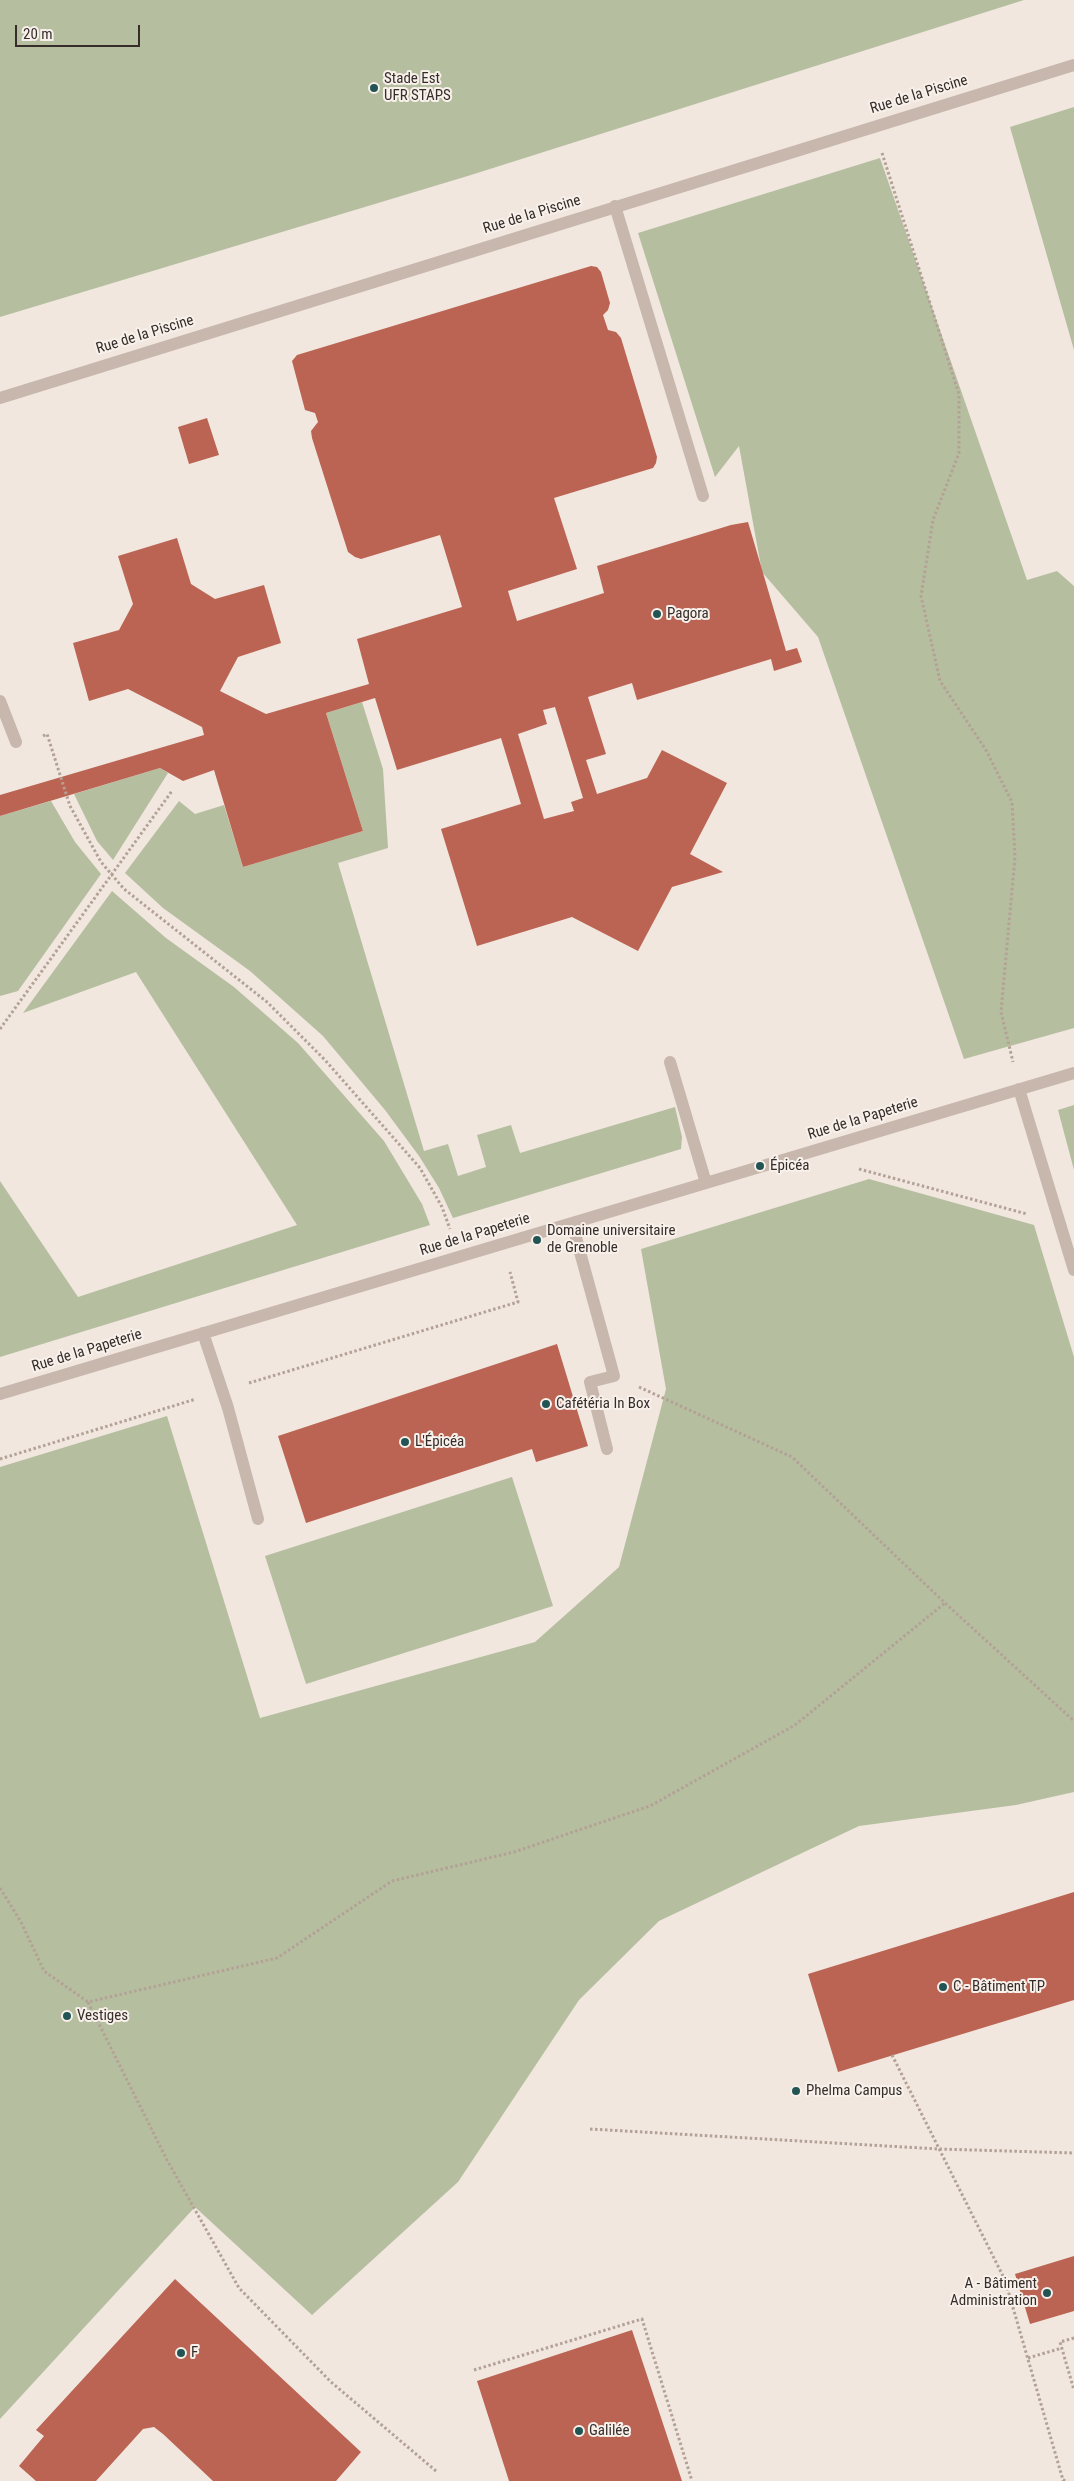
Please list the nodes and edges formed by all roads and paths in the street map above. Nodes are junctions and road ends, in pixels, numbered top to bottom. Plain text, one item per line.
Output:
1 (1074, 65) edge
2 (874, 126) junction
3 (615, 206) junction
4 (0, 398) edge
5 (703, 496) dead end
6 (0, 701) edge
7 (16, 742) dead end
8 (61, 777) dead end
9 (172, 790) dead end
10 (112, 874) junction
11 (0, 1029) edge
12 (670, 1062) dead end
13 (1014, 1063) dead end
14 (1074, 1072) edge
15 (1019, 1089) junction
16 (854, 1167) dead end
17 (706, 1183) junction
18 (1060, 1222) junction
19 (572, 1223) junction
20 (451, 1232) dead end
21 (1074, 1270) edge
22 (510, 1271) dead end
23 (203, 1333) junction
24 (614, 1376) junction
25 (223, 1391) junction
26 (0, 1394) edge
27 (608, 1448) dead end
28 (0, 1459) edge
29 (258, 1519) dead end
30 (944, 1603) junction
31 (1074, 1721) edge
32 (0, 1888) edge
33 (88, 2002) junction
34 (892, 2055) dead end
35 (590, 2129) dead end
36 (939, 2149) junction
37 (1074, 2153) edge
38 (1074, 2338) edge
39 (1062, 2348) junction
40 (1028, 2358) junction
41 (474, 2370) dead end
42 (1074, 2390) edge
43 (436, 2471) dead end
44 (692, 2481) edge
45 (1063, 2481) edge
46 (1068, 2481) edge

1 - 2 street, Rue de la Piscine
2 - 3 street, Rue de la Piscine
2 - 13 path
3 - 4 street, Rue de la Piscine
3 - 5 street
6 - 7 street
8 - 10 path
9 - 10 path
10 - 11 path
10 - 20 path
12 - 17 street
14 - 15 street, Rue de la Papeterie
15 - 17 street, Rue de la Papeterie
15 - 18 street
16 - 18 path
17 - 19 street, Rue de la Papeterie
18 - 21 street
19 - 23 street, Rue de la Papeterie
19 - 24 street
22 - 25 path
23 - 25 street
23 - 26 street, Rue de la Papeterie
24 - 27 street
24 - 30 path
25 - 28 path
25 - 29 street
30 - 31 path
30 - 33 path
32 - 33 path
33 - 43 path
34 - 36 path
35 - 36 path
36 - 37 path
36 - 40 path
38 - 39 path
39 - 40 path
39 - 42 path
40 - 45 path
41 - 44 path
45 - 46 path

